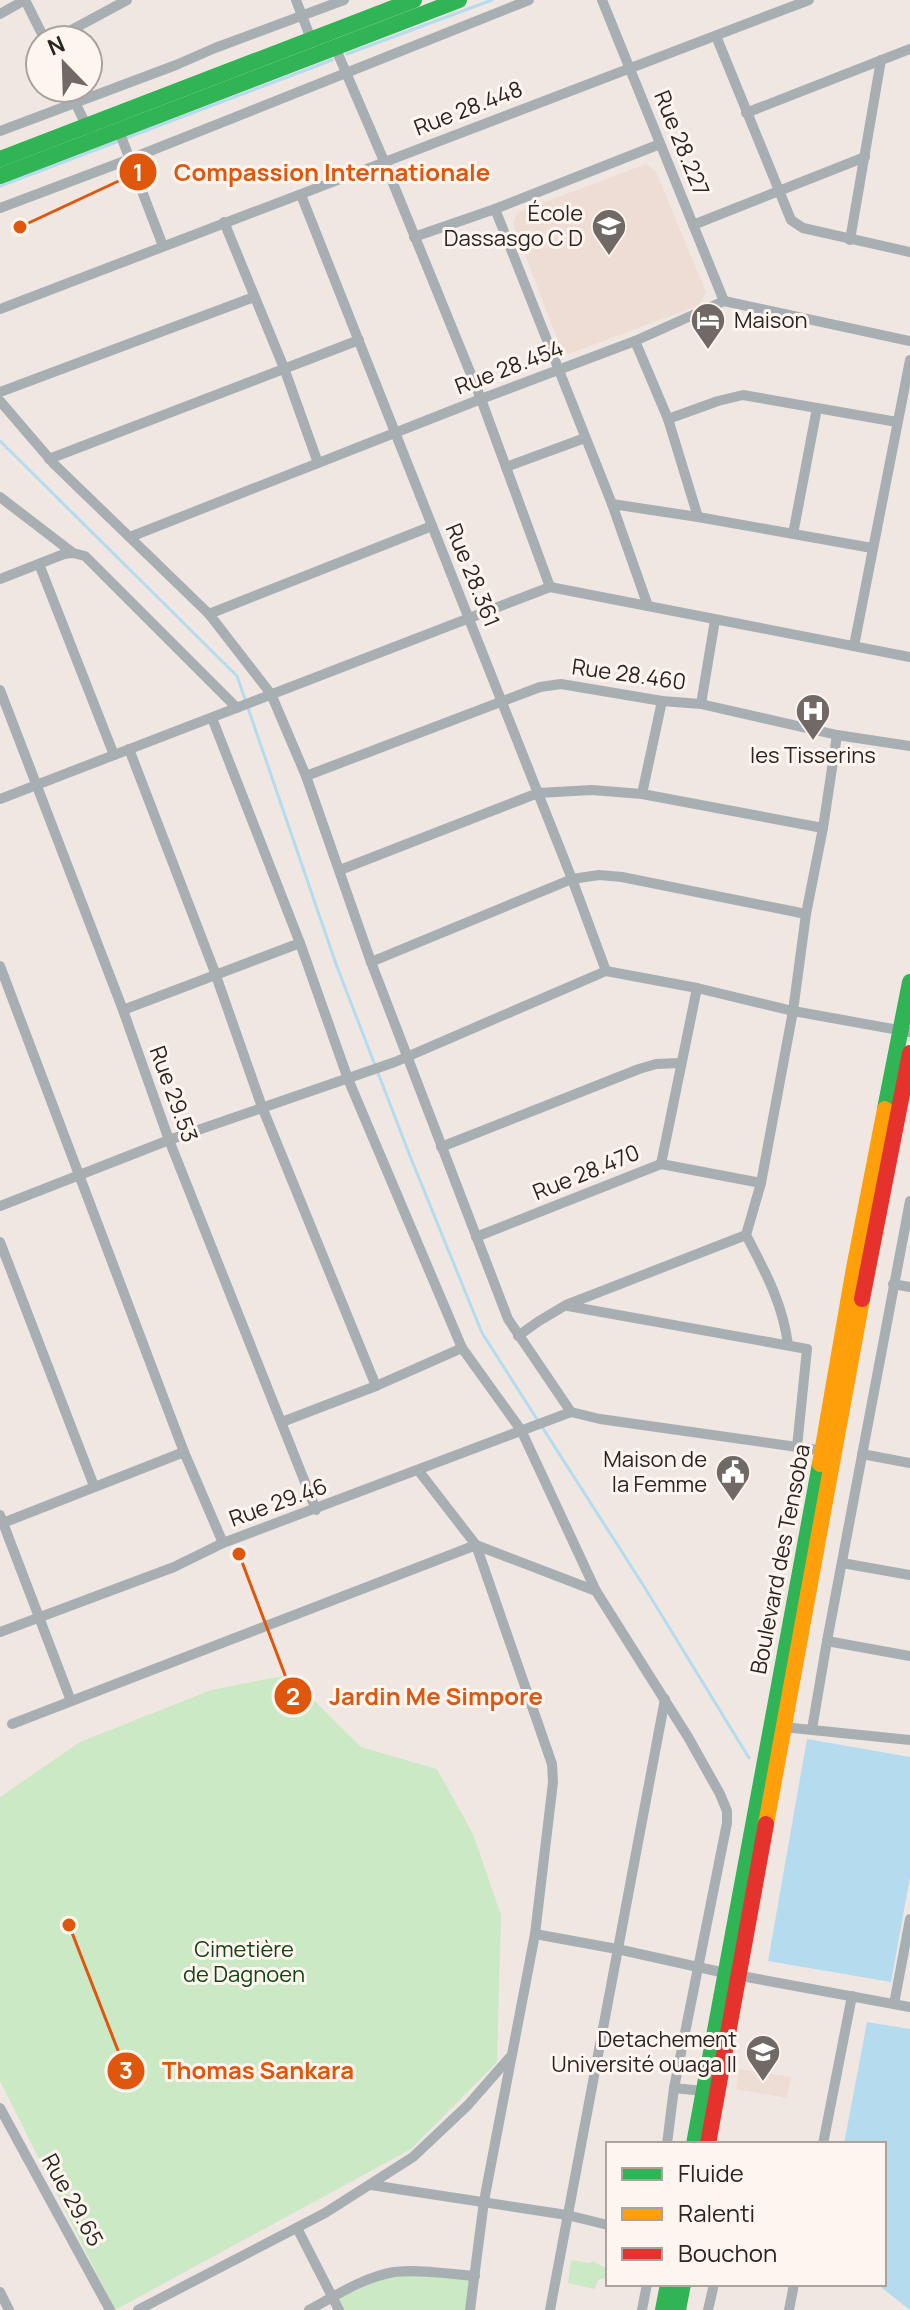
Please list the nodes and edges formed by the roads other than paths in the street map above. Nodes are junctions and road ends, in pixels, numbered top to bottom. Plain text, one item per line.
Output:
1 (25, 0) edge
2 (127, 0) edge
3 (296, 0) edge
4 (344, 0) edge
5 (414, 0) edge
6 (459, 0) edge
7 (529, 0) edge
8 (602, 0) edge
9 (809, 0) edge
10 (0, 14) edge
11 (302, 15) junction
12 (37, 24) edge
13 (83, 24) edge
14 (716, 36) junction
15 (311, 39) junction
16 (335, 47) junction
17 (910, 49) edge
18 (881, 60) junction
19 (630, 69) junction
20 (346, 72) junction
21 (104, 91) edge
22 (69, 104) edge
23 (75, 104) edge
24 (746, 113) junction
25 (0, 131) edge
26 (119, 131) junction
27 (89, 133) junction
28 (660, 144) junction
29 (865, 157) junction
30 (0, 159) edge
31 (130, 159) junction
32 (384, 161) junction
33 (0, 176) edge
34 (778, 192) junction
35 (301, 195) junction
36 (0, 208) edge
37 (495, 209) junction
38 (224, 222) junction
39 (693, 225) junction
40 (414, 237) junction
41 (850, 240) junction
42 (163, 246) junction
43 (910, 252) edge
44 (254, 297) junction
45 (724, 301) junction
46 (0, 309) edge
47 (359, 340) junction
48 (635, 341) junction
49 (910, 341) edge
50 (910, 360) edge
51 (284, 368) junction
52 (558, 370) junction
53 (0, 392) edge
54 (481, 399) junction
55 (0, 401) edge
56 (817, 408) junction
57 (668, 419) junction
58 (897, 422) junction
59 (396, 433) junction
60 (585, 438) junction
61 (49, 459) junction
62 (318, 463) junction
63 (506, 467) junction
64 (0, 497) edge
65 (612, 504) junction
66 (698, 517) junction
67 (432, 526) junction
68 (793, 534) junction
69 (130, 537) junction
70 (872, 548) junction
71 (73, 553) junction
72 (39, 564) junction
73 (0, 579) edge
74 (550, 587) junction
75 (648, 606) junction
76 (209, 614) junction
77 (469, 618) junction
78 (715, 620) junction
79 (854, 646) junction
80 (910, 657) edge
81 (0, 690) edge
82 (271, 694) junction
83 (662, 701) junction
84 (502, 703) junction
85 (701, 704) junction
86 (239, 708) junction
87 (212, 718) junction
88 (837, 735) junction
89 (910, 746) edge
90 (129, 749) junction
91 (114, 755) junction
92 (306, 776) junction
93 (35, 785) junction
94 (538, 793) junction
95 (642, 794) junction
96 (0, 799) edge
97 (823, 828) junction
98 (340, 870) junction
99 (572, 879) junction
100 (806, 914) junction
101 (300, 943) junction
102 (371, 962) junction
103 (0, 966) edge
104 (606, 971) junction
105 (216, 974) junction
106 (910, 982) edge
107 (697, 988) junction
108 (123, 1010) junction
109 (793, 1011) junction
110 (906, 1032) edge
111 (910, 1053) edge
112 (407, 1056) junction
113 (680, 1063) junction
114 (352, 1078) junction
115 (262, 1107) junction
116 (169, 1140) junction
117 (441, 1147) junction
118 (661, 1164) junction
119 (81, 1175) junction
120 (761, 1183) junction
121 (910, 1201) edge
122 (0, 1206) edge
123 (746, 1235) junction
124 (476, 1237) junction
125 (0, 1242) edge
126 (893, 1284) junction
127 (910, 1287) edge
128 (566, 1305) junction
129 (518, 1336) junction
130 (788, 1345) junction
131 (462, 1348) junction
132 (376, 1386) junction
133 (571, 1412) junction
134 (282, 1422) junction
135 (521, 1430) junction
136 (797, 1447) junction
137 (184, 1452) junction
138 (829, 1452) junction
139 (862, 1454) junction
140 (910, 1463) edge
141 (418, 1470) junction
142 (94, 1486) junction
143 (316, 1510) junction
144 (1, 1519) edge
145 (223, 1543) junction
146 (476, 1545) junction
147 (842, 1563) junction
148 (910, 1575) edge
149 (596, 1591) junction
150 (39, 1617) junction
151 (0, 1632) edge
152 (827, 1641) junction
153 (910, 1656) edge
154 (665, 1699) junction
155 (71, 1701) junction
156 (12, 1724) dead end
157 (783, 1727) junction
158 (812, 1729) junction
159 (910, 1740) edge
160 (910, 1919) edge
161 (535, 1934) junction
162 (617, 1949) junction
163 (697, 1967) junction
164 (732, 1974) junction
165 (852, 1996) junction
166 (894, 2004) junction
167 (910, 2007) edge
168 (511, 2056) junction
169 (674, 2088) junction
170 (703, 2091) junction
171 (0, 2108) edge
172 (667, 2142) edge
173 (694, 2142) edge
174 (708, 2142) edge
175 (823, 2142) edge
176 (371, 2185) junction
177 (484, 2201) junction
178 (567, 2215) junction
179 (606, 2225) edge
180 (297, 2228) junction
181 (475, 2276) junction
182 (647, 2286) edge
183 (668, 2286) edge
184 (683, 2286) edge
185 (714, 2286) edge
186 (794, 2286) edge
187 (0, 2292) edge
188 (333, 2297) junction
189 (9, 2310) edge
190 (110, 2310) edge
191 (138, 2310) edge
192 (309, 2310) edge
193 (339, 2310) edge
194 (470, 2310) edge
195 (550, 2310) edge
196 (642, 2310) edge
197 (663, 2310) edge
198 (678, 2310) edge
199 (708, 2310) edge
200 (789, 2310) edge

1 - 10 street
1 - 12 street
2 - 13 street
3 - 11 street
4 - 11 street
5 - 15 main road
6 - 16 main road
7 - 20 street
8 - 19 street, Rue 28.227
9 - 14 street, Rue 28.448
11 - 15 street
11 - 21 street
14 - 19 street, Rue 28.448
14 - 24 street
15 - 16 street
15 - 27 main road
16 - 20 street
16 - 26 main road
17 - 18 street
18 - 24 street
18 - 29 street
19 - 28 street, Rue 28.227
19 - 32 street, Rue 28.448
20 - 31 street
20 - 32 street
22 - 25 street
23 - 27 street
24 - 34 street
26 - 27 main road
26 - 31 street
27 - 30 main road
27 - 33 main road
28 - 37 street
28 - 39 street, Rue 28.227
29 - 34 street
29 - 41 street
31 - 36 street
31 - 42 street
32 - 35 street, Rue 28.448
32 - 40 street
34 - 39 street
34 - 41 street
35 - 38 street, Rue 28.448
35 - 47 street, Rue 28.361
37 - 40 street
37 - 52 street
38 - 42 street, Rue 28.448
38 - 44 street
39 - 45 street, Rue 28.227
40 - 54 street
41 - 43 street
42 - 46 street, Rue 28.448
44 - 51 street
44 - 53 street
45 - 48 street, Rue 28.454
45 - 49 street
47 - 51 street
47 - 59 street, Rue 28.361
48 - 52 street, Rue 28.454
48 - 57 street
50 - 58 street
51 - 61 street
51 - 62 street
52 - 54 street, Rue 28.454
52 - 60 street
54 - 59 street, Rue 28.454
54 - 63 street
55 - 61 street
56 - 57 street
56 - 58 street
56 - 68 street
57 - 66 street
58 - 70 street
59 - 62 street, Rue 28.454
59 - 67 street, Rue 28.361
60 - 63 street
60 - 65 street
61 - 69 street
62 - 69 street, Rue 28.454
63 - 74 street
64 - 71 street
65 - 66 street
65 - 75 street
66 - 68 street
67 - 76 street
67 - 77 street, Rue 28.361
68 - 70 street
69 - 76 street
70 - 79 street
71 - 72 street
71 - 86 street
72 - 73 street
72 - 91 street
74 - 75 street
74 - 77 street
75 - 78 street
76 - 82 street
77 - 82 street
77 - 84 street, Rue 28.361
78 - 79 street
78 - 85 street
79 - 80 street
81 - 93 street, Rue 29.53
82 - 86 street
82 - 92 street
83 - 84 street, Rue 28.460
83 - 85 street, Rue 28.460
83 - 95 street
84 - 92 street, Rue 28.460
84 - 94 street, Rue 28.361
85 - 88 street, Rue 28.460
86 - 87 street
87 - 90 street
87 - 101 street
88 - 89 street, Rue 28.460
88 - 97 street
90 - 91 street
90 - 105 street
91 - 93 street
92 - 98 street
93 - 96 street
93 - 108 street, Rue 29.53
94 - 95 street
94 - 98 street
94 - 99 street, Rue 28.361
95 - 97 street
97 - 100 street
98 - 102 street
99 - 100 street
99 - 102 street
99 - 104 street, Rue 28.361
100 - 109 street
101 - 105 street
101 - 114 street
102 - 112 street
103 - 119 street
104 - 107 street
104 - 112 street
105 - 108 street
105 - 115 street
106 - 110 main road, Boulevard des Tensoba
107 - 109 street
107 - 113 street
108 - 116 street, Rue 29.53
109 - 110 street
109 - 120 street
110 - 138 main road, Boulevard des Tensoba
111 - 138 main road, Boulevard des Tensoba
112 - 114 street
112 - 117 street
113 - 117 street
113 - 118 street
114 - 115 street
114 - 131 street
115 - 116 street
115 - 132 street
116 - 119 street
116 - 134 street, Rue 29.53
117 - 124 street
118 - 120 street, Rue 28.470
118 - 124 street, Rue 28.470
119 - 122 street
119 - 137 street
120 - 123 street
121 - 126 street
123 - 128 street
123 - 130 street
124 - 129 street
125 - 142 street
126 - 127 street
126 - 139 street
128 - 129 street
128 - 130 street
129 - 133 street
130 - 136 street
131 - 132 street
131 - 135 street
132 - 134 street
133 - 135 street, Rue 29.46
133 - 136 street
134 - 143 street, Rue 29.53
135 - 141 street, Rue 29.46
135 - 149 street
136 - 138 street
137 - 142 street
137 - 145 street
138 - 157 main road, Boulevard des Tensoba
138 - 164 main road, Boulevard des Tensoba
139 - 140 street
139 - 147 street
141 - 143 street, Rue 29.46
141 - 146 street
142 - 144 street
143 - 145 street, Rue 29.46
144 - 150 street
145 - 150 street, Rue 29.46
146 - 149 street
146 - 155 street
146 - 161 street
147 - 148 street
147 - 152 street
149 - 154 street
150 - 151 street, Rue 29.46
150 - 155 street
152 - 153 street
152 - 158 street
154 - 162 street
154 - 163 street
155 - 156 street
157 - 158 street
157 - 164 main road, Boulevard des Tensoba
158 - 159 street
160 - 166 street
161 - 162 street
161 - 168 street
162 - 163 street
162 - 178 street
163 - 164 street
163 - 169 street
164 - 165 street
164 - 170 main road, Boulevard des Tensoba
164 - 174 main road, Boulevard des Tensoba
165 - 166 street
165 - 175 street
166 - 167 street
168 - 176 street
168 - 177 street
169 - 170 street
169 - 172 street
170 - 173 main road, Boulevard des Tensoba
171 - 190 street, Rue 29.65
176 - 177 street
176 - 180 street
177 - 178 street
177 - 181 street
178 - 179 street
178 - 195 street
180 - 188 street
180 - 191 street
181 - 188 street
181 - 194 street
182 - 196 street
183 - 197 main road
184 - 198 main road
185 - 199 street
186 - 200 street
187 - 189 street
188 - 192 street
188 - 193 street

